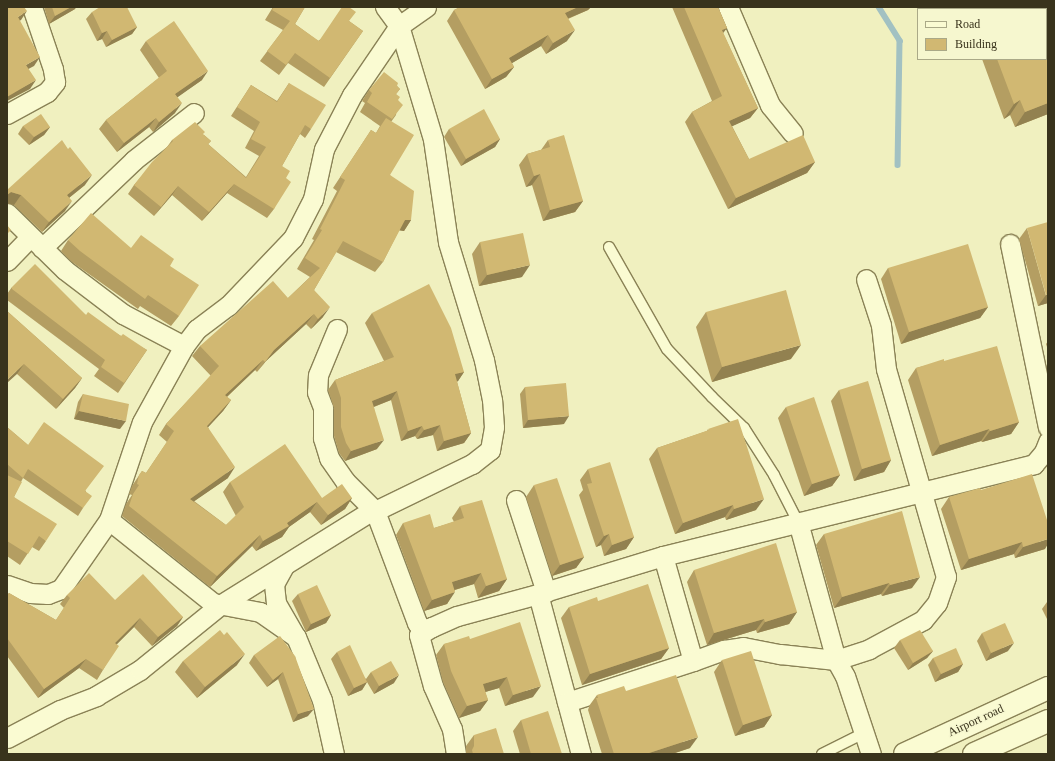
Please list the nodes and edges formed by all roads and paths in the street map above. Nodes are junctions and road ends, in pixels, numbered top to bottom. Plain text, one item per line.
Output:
1 (32, 7) edge
2 (385, 7) edge
3 (426, 7) edge
4 (728, 7) edge
5 (399, 26) junction
6 (194, 113) dead end
7 (7, 114) edge
8 (793, 133) dead end
9 (7, 212) edge
10 (36, 242) junction
11 (1010, 244) dead end
12 (609, 247) dead end
13 (7, 261) edge
14 (866, 279) dead end
15 (337, 329) dead end
16 (184, 346) junction
17 (1048, 427) edge
18 (1048, 442) edge
19 (922, 490) junction
20 (516, 500) dead end
21 (375, 511) junction
22 (110, 520) junction
23 (798, 522) junction
24 (663, 556) junction
25 (284, 566) junction
26 (7, 585) edge
27 (542, 593) junction
28 (220, 605) junction
29 (432, 627) junction
30 (296, 637) junction
31 (836, 660) junction
32 (693, 661) junction
33 (1048, 688) edge
34 (567, 702) junction
35 (1048, 721) edge
36 (864, 733) junction
37 (7, 738) edge
38 (334, 754) edge
39 (456, 754) edge
40 (581, 754) edge
41 (822, 754) edge
42 (871, 754) edge
43 (905, 754) edge
44 (974, 754) edge

1 - 7 street
2 - 5 street
3 - 5 street
4 - 8 street
5 - 16 street
5 - 21 street
6 - 10 street
9 - 10 street
10 - 13 street
10 - 16 street
11 - 17 street
12 - 23 lane
14 - 19 street
15 - 21 street
16 - 22 street
18 - 19 street
19 - 23 street
19 - 31 street
20 - 27 street
21 - 25 street
21 - 29 street
22 - 26 street
22 - 28 street
23 - 24 street
23 - 31 street
24 - 27 street
24 - 32 street
25 - 28 street
25 - 30 street
27 - 29 street
27 - 34 street
28 - 30 street
28 - 37 street
29 - 39 street
30 - 38 street
31 - 32 street
31 - 36 street
32 - 34 street
33 - 43 main road, Airport road
34 - 40 street
35 - 44 main road
36 - 41 lane
36 - 42 street

